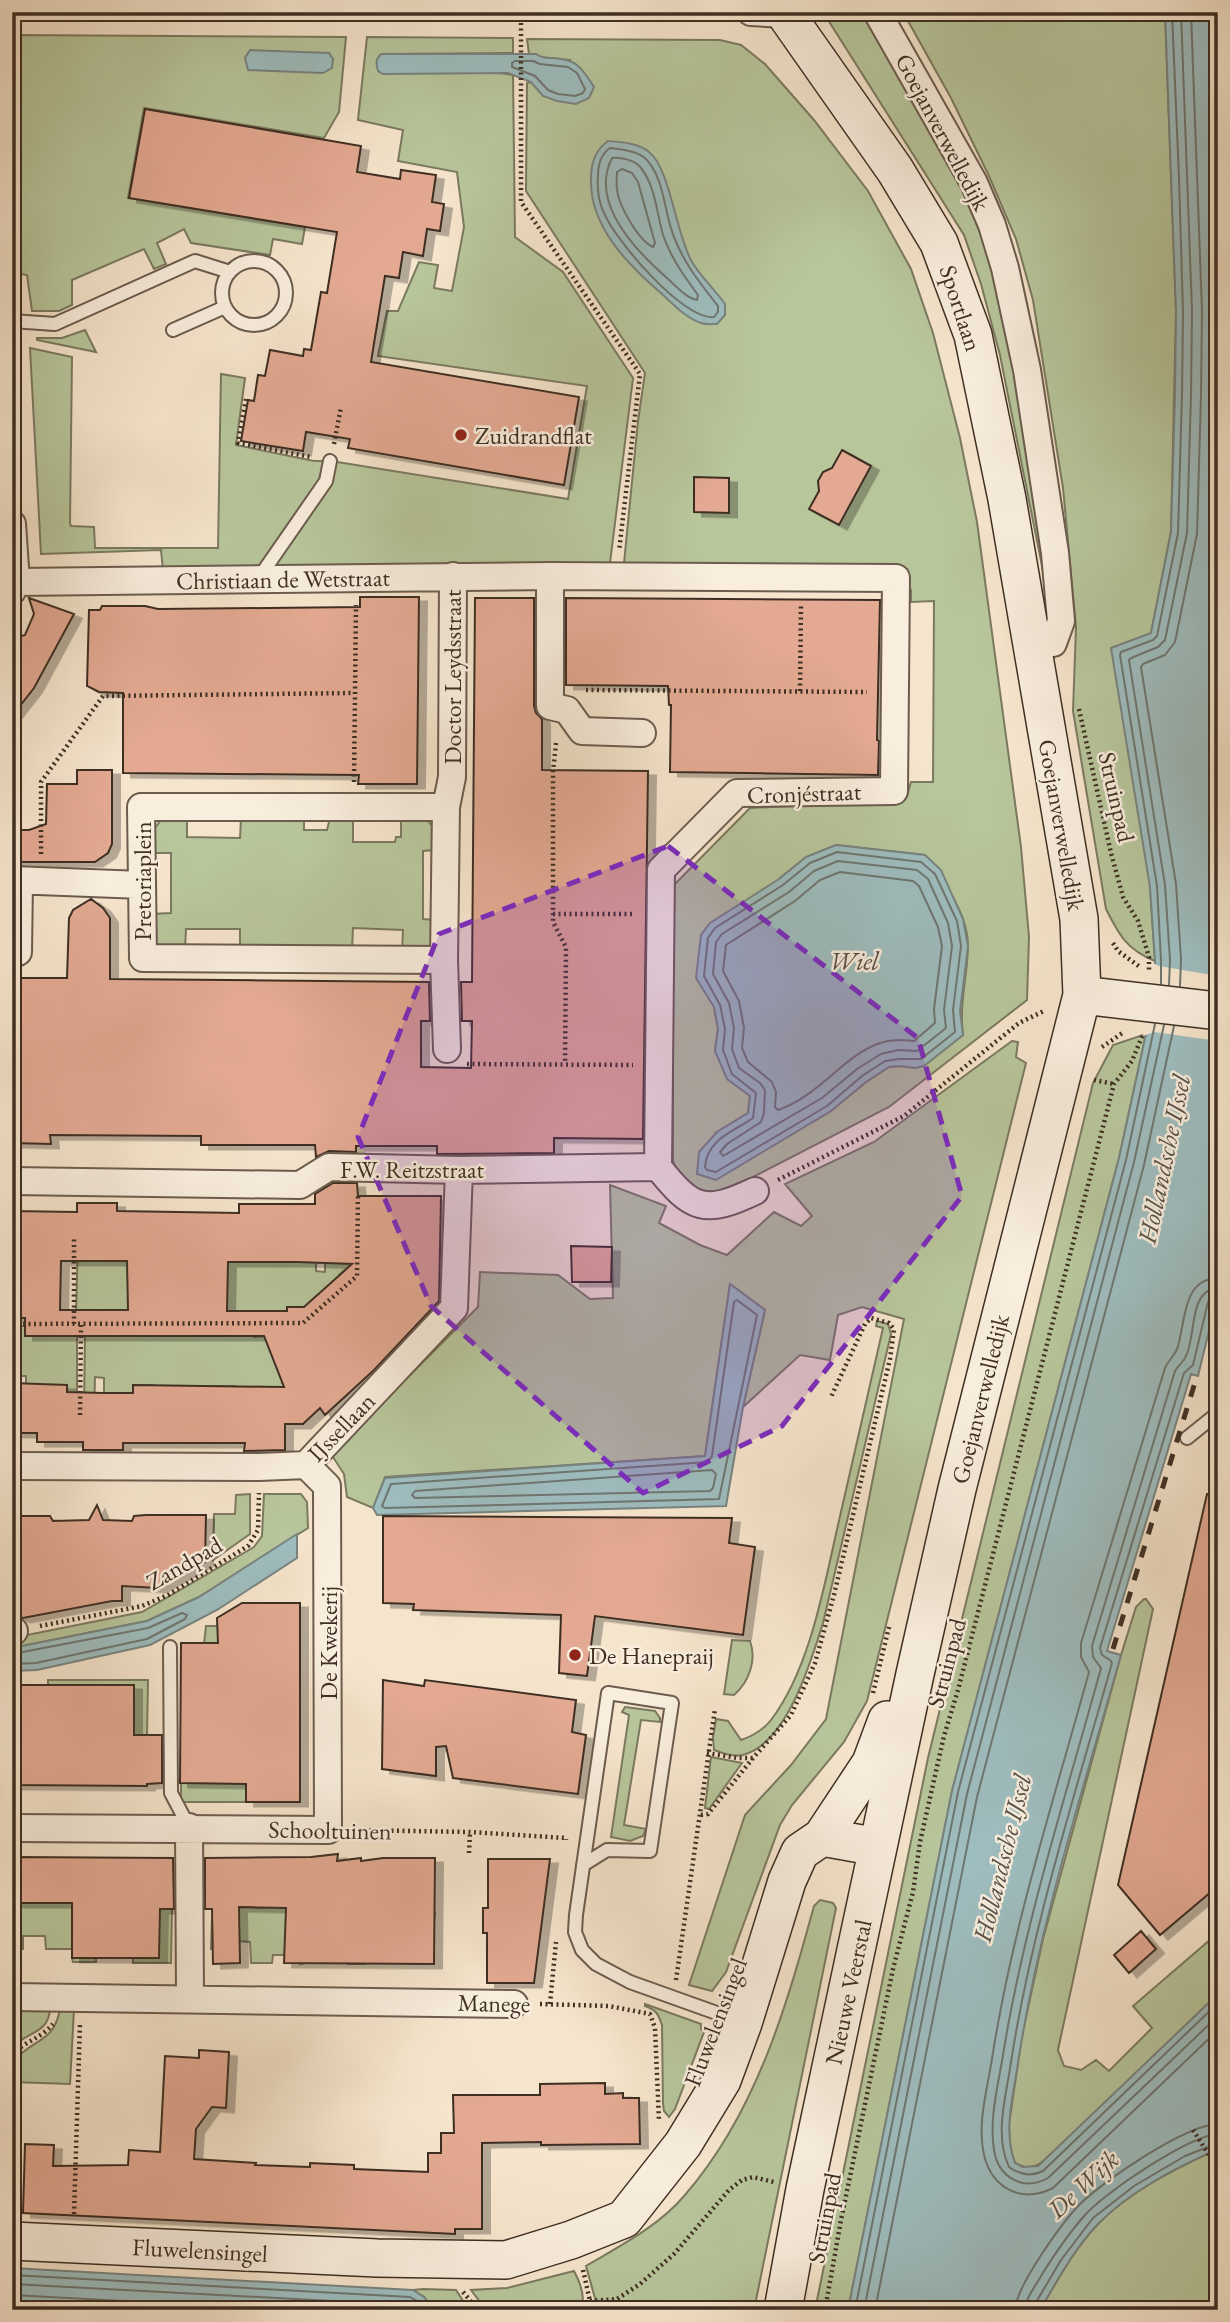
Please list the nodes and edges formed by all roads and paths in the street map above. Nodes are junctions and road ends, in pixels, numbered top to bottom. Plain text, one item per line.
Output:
1 (521, 12) edge
2 (877, 12) edge
3 (773, 13) edge
4 (230, 272) junction
5 (225, 307) junction
6 (12, 321) edge
7 (173, 330) dead end
8 (246, 400) dead end
9 (341, 407) dead end
10 (331, 461) junction
11 (12, 524) edge
12 (453, 576) junction
13 (551, 576) junction
14 (616, 576) junction
15 (356, 578) junction
16 (801, 578) junction
17 (257, 579) junction
18 (896, 579) joint
19 (14, 587) edge
20 (1031, 647) junction
21 (550, 689) junction
22 (800, 691) junction
23 (895, 692) junction
24 (355, 693) junction
25 (1079, 708) dead end
26 (567, 710) junction
27 (642, 733) dead end
28 (354, 807) junction
29 (446, 807) junction
30 (24, 881) edge
31 (142, 885) junction
32 (553, 914) junction
33 (660, 914) junction
34 (1113, 944) dead end
35 (18, 952) dead end
36 (1149, 957) dead end
37 (444, 960) junction
38 (1082, 995) junction
39 (1129, 999) junction
40 (1046, 1010) dead end
41 (1218, 1011) edge
42 (1141, 1038) dead end
43 (1103, 1047) dead end
44 (447, 1049) joint
45 (565, 1064) junction
46 (659, 1065) junction
47 (1090, 1079) dead end
48 (1114, 1084) junction
49 (658, 1167) junction
50 (358, 1168) junction
51 (459, 1170) junction
52 (12, 1181) edge
53 (755, 1191) joint
54 (74, 1239) dead end
55 (12, 1324) edge
56 (74, 1324) junction
57 (81, 1324) junction
58 (831, 1397) dead end
59 (1218, 1413) edge
60 (80, 1415) dead end
61 (1187, 1438) dead end
62 (306, 1465) junction
63 (12, 1466) edge
64 (259, 1467) junction
65 (13, 1631) edge
66 (170, 1647) dead end
67 (915, 1674) junction
68 (715, 1709) dead end
69 (707, 1753) junction
70 (753, 1758) junction
71 (701, 1815) junction
72 (189, 1827) junction
73 (12, 1828) edge
74 (328, 1830) junction
75 (470, 1832) junction
76 (822, 1837) junction
77 (878, 1847) junction
78 (565, 1850) dead end
79 (469, 1853) dead end
80 (583, 1865) junction
81 (676, 1981) dead end
82 (12, 1997) edge
83 (68, 1998) junction
84 (190, 1998) junction
85 (514, 2004) joint
86 (743, 2023) junction
87 (12, 2054) edge
88 (1193, 2130) dead end
89 (683, 2144) junction
90 (1218, 2169) edge
91 (805, 2189) junction
92 (12, 2241) edge
93 (73, 2244) junction
94 (590, 2301) dead end
95 (783, 2310) edge
96 (825, 2310) edge

1 - 14 path
2 - 20 street, Goejanverwelledijk
3 - 20 main road, Sportlaan
4 - 5 lane
4 - 5 lane
4 - 6 lane
5 - 7 lane
8 - 10 path
9 - 10 path
10 - 17 lane
11 - 19 street
12 - 13 street, Christiaan de Wetstraat
12 - 15 street, Christiaan de Wetstraat
12 - 29 street, Doctor Leydsstraat
13 - 14 street, Christiaan de Wetstraat
13 - 21 street
14 - 16 street, Christiaan de Wetstraat
15 - 17 street, Christiaan de Wetstraat
15 - 24 path
16 - 18 street, Christiaan de Wetstraat
16 - 22 path
17 - 19 street, Christiaan de Wetstraat
18 - 23 street, Cronjéstraat
20 - 38 main road, Goejanverwelledijk
21 - 22 path
21 - 26 street
22 - 23 path
23 - 33 street, Cronjéstraat
24 - 28 path
24 - 30 path
25 - 36 path, Struinpad
26 - 27 street
26 - 32 path
28 - 29 street, Pretoriaplein
28 - 31 street, Pretoriaplein
29 - 37 street
30 - 31 street
30 - 35 street
31 - 37 street, Pretoriaplein
32 - 33 path
32 - 45 path
33 - 46 street, Cronjéstraat
34 - 39 path
37 - 44 street
38 - 39 main road
38 - 67 main road, Goejanverwelledijk
39 - 41 main road
39 - 43 path
40 - 53 path
42 - 48 path, Struinpad
44 - 45 path
45 - 46 path
46 - 49 street, Cronjéstraat
47 - 48 path
48 - 96 path, Struinpad
49 - 51 street, F.W. Reitzstraat
49 - 53 street
50 - 51 street, F.W. Reitzstraat
50 - 52 street, F.W. Reitzstraat
50 - 57 path
51 - 62 street, IJssellaan
54 - 56 path
55 - 56 path
56 - 57 path
57 - 60 path
58 - 70 path
59 - 61 lane
62 - 64 street, IJssellaan
62 - 74 street, De Kwekerij
63 - 64 street, IJssellaan
64 - 65 path, Zandpad
66 - 72 lane
67 - 76 main road, Fluwelensingel
67 - 77 main road, Nieuwe Veerstal
68 - 69 path
69 - 70 path
69 - 71 path
70 - 71 path
71 - 81 path
72 - 73 street, Schooltuinen
72 - 74 street, Schooltuinen
72 - 84 street
74 - 75 path, Schooltuinen
75 - 78 path, Schooltuinen
75 - 79 path
76 - 77 main road
76 - 86 main road, Fluwelensingel
77 - 91 main road, Nieuwe Veerstal
80 - 80 lane
80 - 86 lane
82 - 83 street, Manege
83 - 84 street, Manege
83 - 87 path
83 - 93 path
84 - 85 street, Manege
85 - 89 path, Manege
86 - 89 main road, Fluwelensingel
88 - 90 path
89 - 93 main road, Fluwelensingel
91 - 94 path
91 - 95 main road, Nieuwe Veerstal
92 - 93 main road, Fluwelensingel

